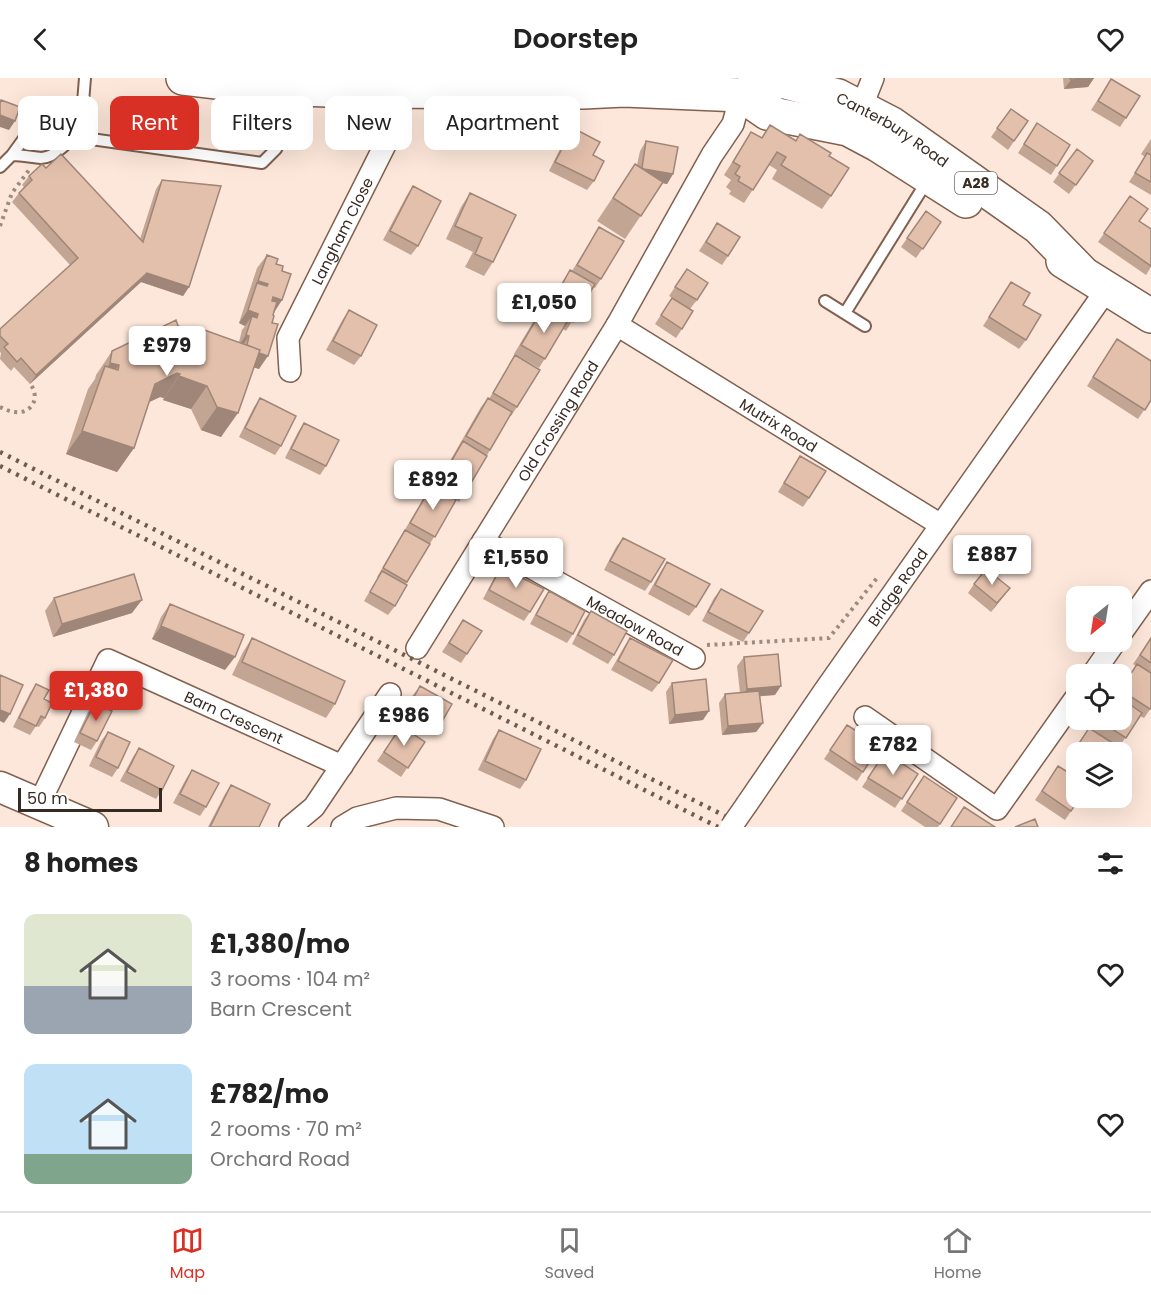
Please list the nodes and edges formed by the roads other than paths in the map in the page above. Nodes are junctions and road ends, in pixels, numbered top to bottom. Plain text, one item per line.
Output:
1 (85, 78) edge
2 (183, 78) edge
3 (821, 78) edge
4 (873, 78) edge
5 (782, 81) junction
6 (486, 85) edge
7 (291, 88) junction
8 (400, 91) junction
9 (741, 95) junction
10 (83, 96) edge
11 (854, 119) junction
12 (98, 140) edge
13 (18, 147) edge
14 (58, 150) edge
15 (12, 155) junction
16 (0, 167) edge
17 (929, 178) junction
18 (1094, 280) junction
19 (825, 301) dead end
20 (845, 314) junction
21 (1150, 314) edge
22 (617, 325) junction
23 (865, 326) dead end
24 (290, 371) dead end
25 (941, 525) junction
26 (483, 541) junction
27 (1151, 591) edge
28 (1132, 618) edge
29 (417, 648) dead end
30 (694, 658) road end
31 (390, 694) dead end
32 (1066, 712) edge
33 (865, 717) dead end
34 (342, 766) junction
35 (0, 787) edge
36 (39, 804) junction
37 (93, 827) edge
38 (290, 827) edge
39 (342, 827) edge
40 (493, 827) edge
41 (730, 827) edge

1 - 10 lane
2 - 7 highway
3 - 5 street
4 - 11 street
5 - 9 highway
5 - 11 highway, Canterbury Road / A28
6 - 8 highway
6 - 9 highway
7 - 8 highway
7 - 12 lane
8 - 24 street, Langham Close
9 - 11 highway, Canterbury Road / A28
9 - 22 street, Old Crossing Road
11 - 17 highway, Canterbury Road / A28
11 - 18 highway, Canterbury Road / A28
13 - 15 lane
14 - 15 lane
15 - 16 lane
17 - 18 highway, Canterbury Road / A28
17 - 20 lane, Canterbury Road
18 - 21 highway, Canterbury Road / A28
18 - 25 street, Bridge Road
19 - 20 lane
20 - 23 lane
22 - 25 street, Mutrix Road
22 - 26 street, Old Crossing Road
25 - 41 street, Bridge Road, bridge
26 - 29 street, Old Crossing Road
26 - 30 street, Meadow Road
27 - 28 street
31 - 34 street
32 - 33 street
34 - 36 street, Barn Crescent
34 - 38 street
35 - 36 street
36 - 37 street
39 - 40 street

